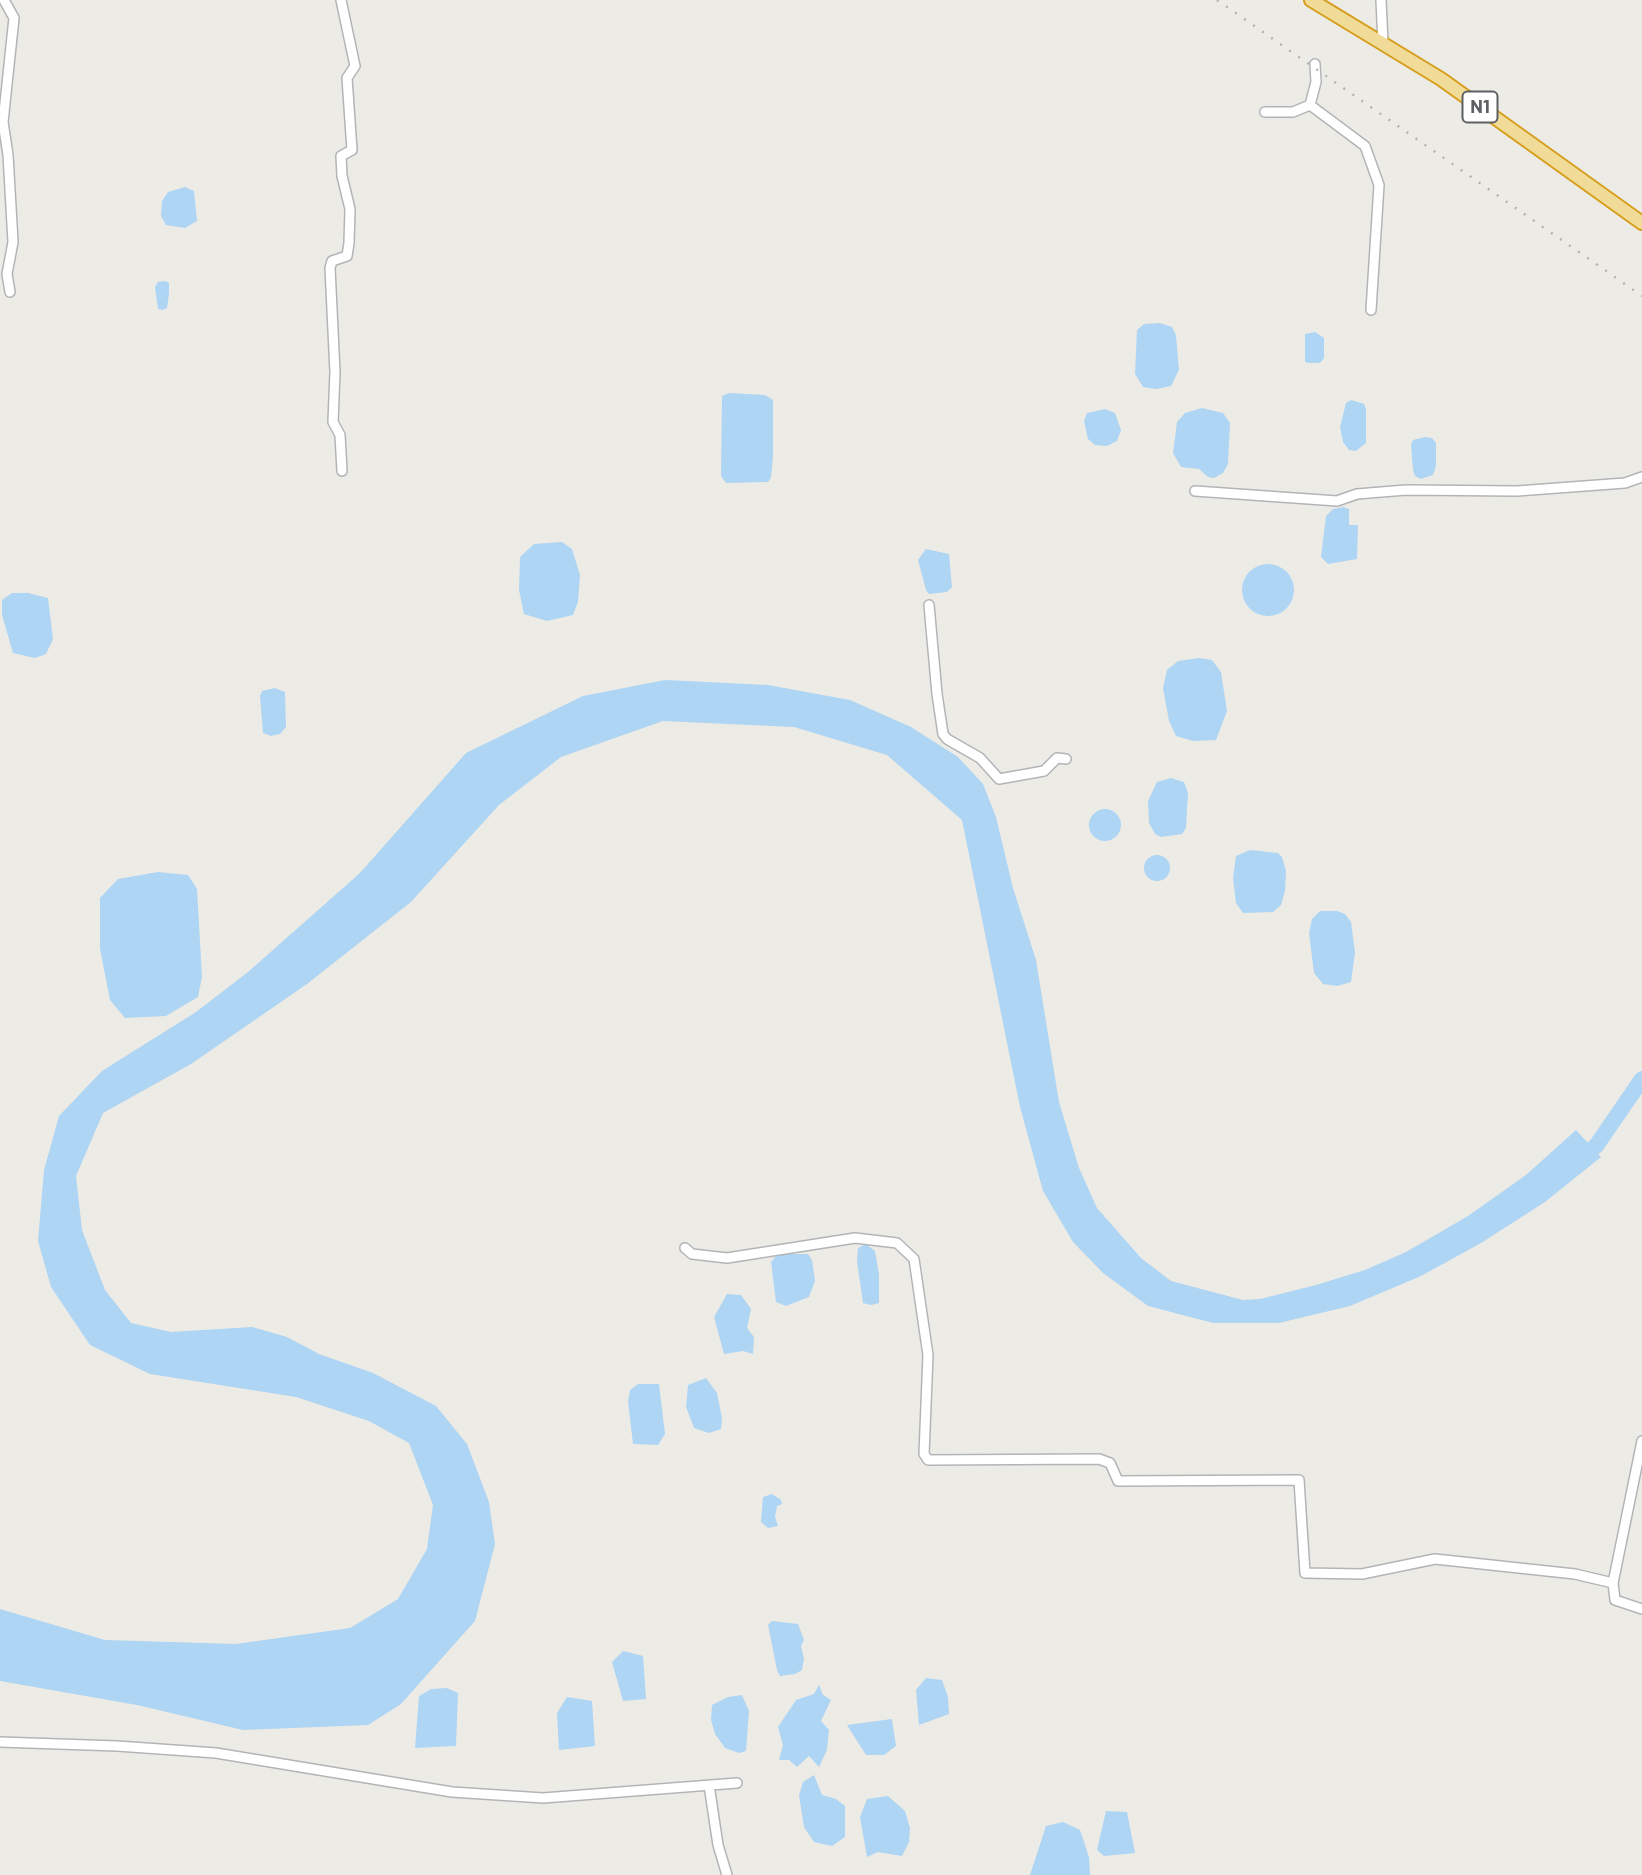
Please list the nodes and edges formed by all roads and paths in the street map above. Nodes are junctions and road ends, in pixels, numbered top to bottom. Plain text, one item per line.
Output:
1 (4, 0) edge
2 (341, 0) edge
3 (1311, 0) edge
4 (1381, 0) edge
5 (1383, 43) junction
6 (1315, 64) dead end
7 (1310, 104) junction
8 (1265, 113) dead end
9 (1642, 223) edge
10 (10, 292) dead end
11 (1371, 310) dead end
12 (342, 471) dead end
13 (1642, 477) edge
14 (1195, 491) dead end
15 (929, 605) dead end
16 (1066, 760) dead end
17 (685, 1248) dead end
18 (1642, 1441) edge
19 (1613, 1583) junction
20 (1642, 1609) edge
21 (0, 1742) edge
22 (737, 1783) dead end
23 (709, 1785) junction
24 (727, 1875) edge

1 - 10 street
2 - 12 street
3 - 5 highway, N1
4 - 5 street
5 - 9 highway, N1
6 - 7 street
7 - 8 street
7 - 11 street
13 - 14 street
15 - 16 street
17 - 19 street
18 - 19 street
19 - 20 street
21 - 23 street
22 - 23 street
23 - 24 street

